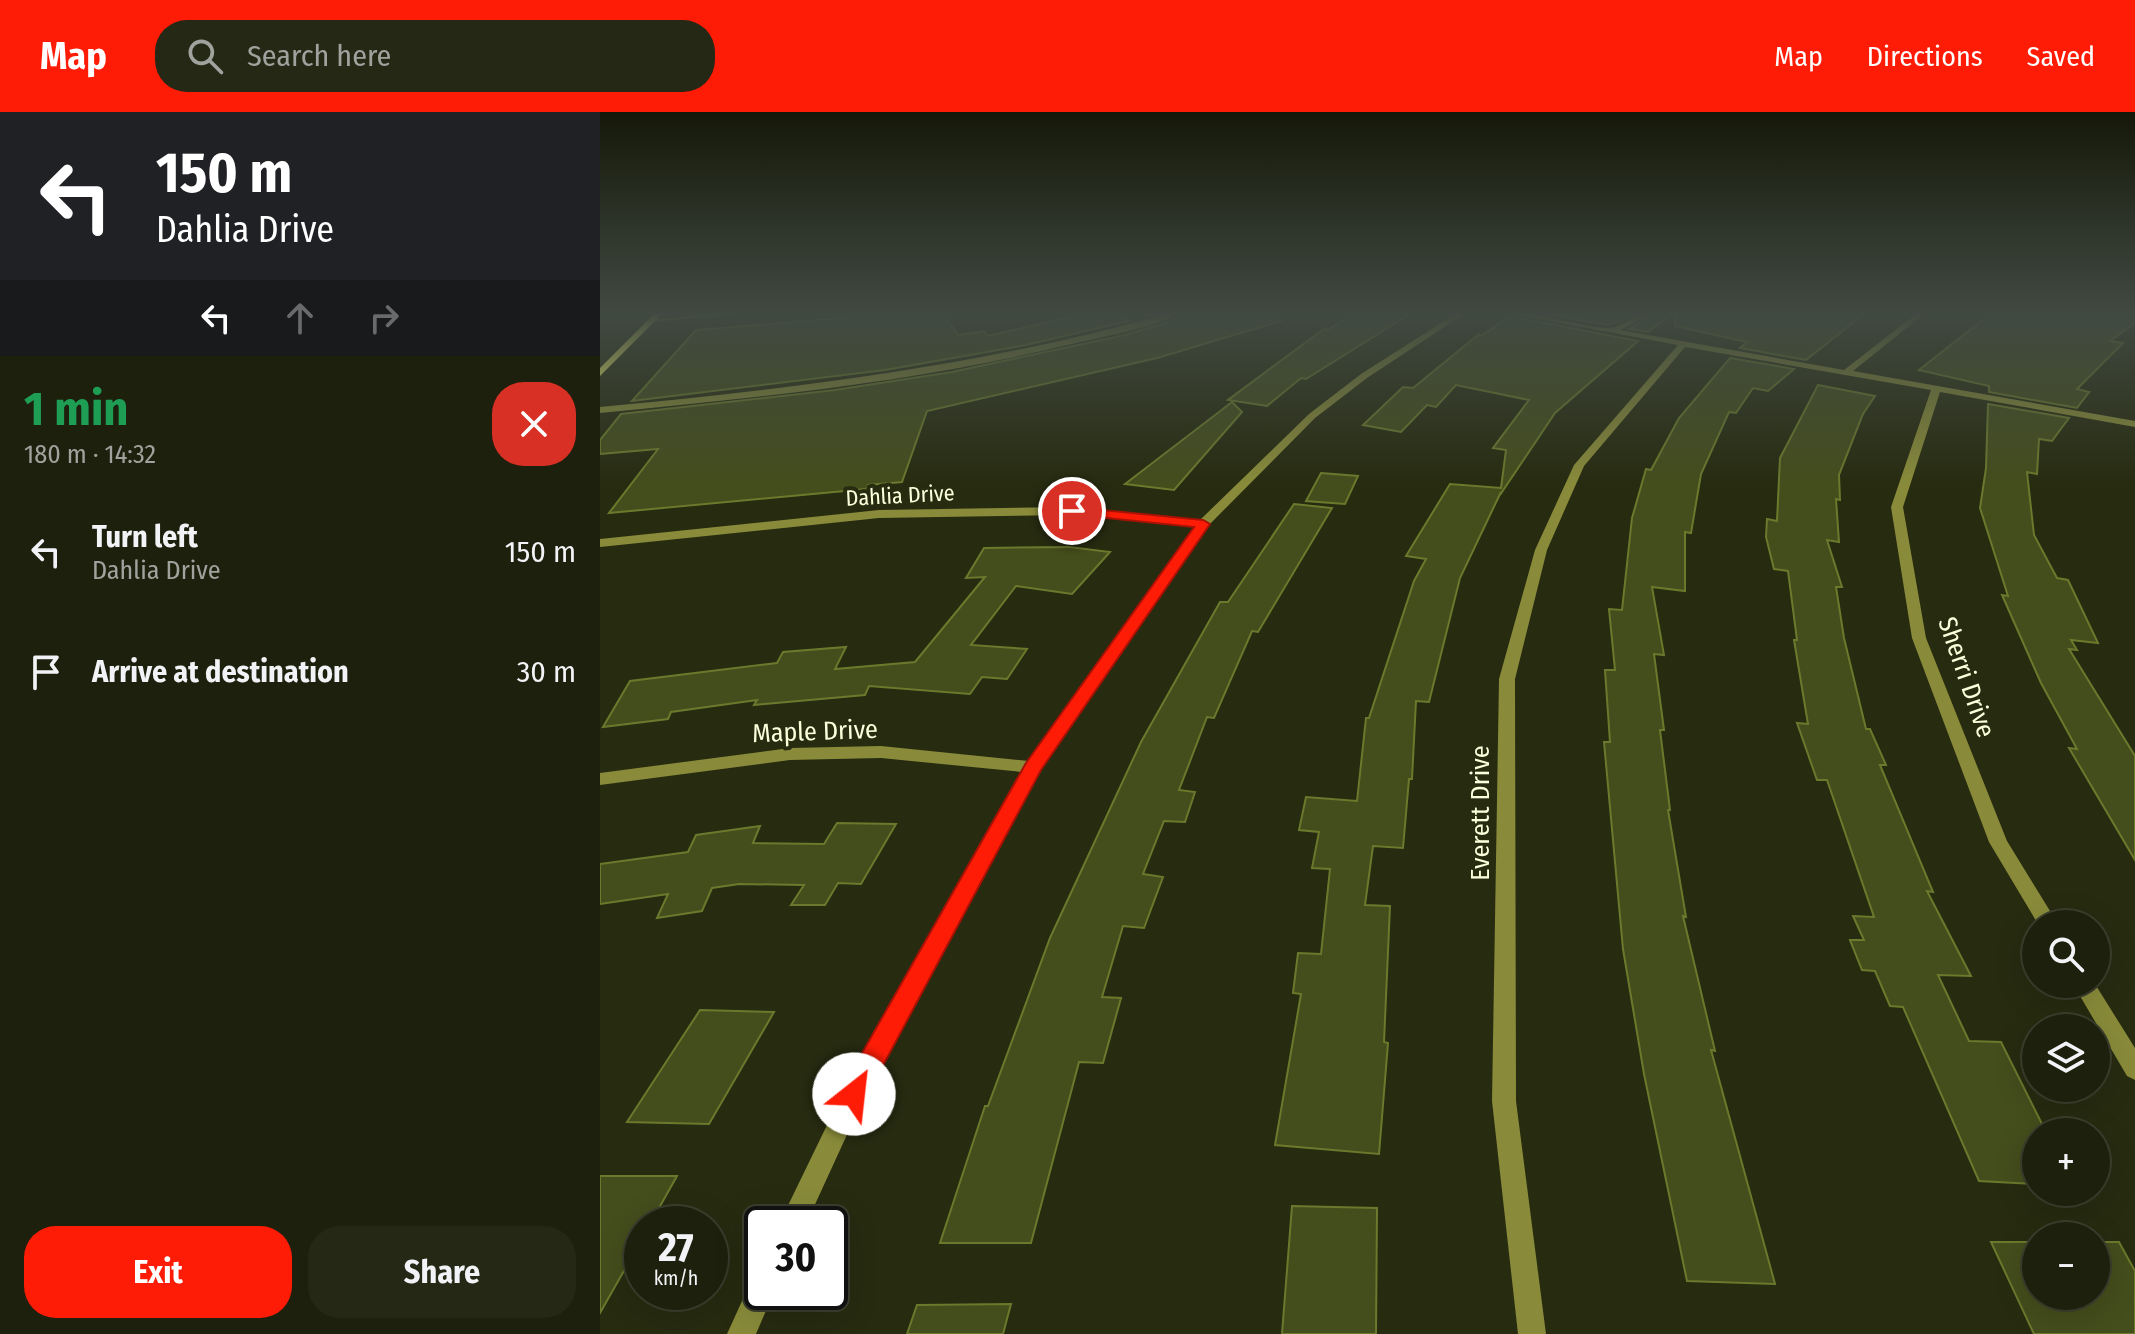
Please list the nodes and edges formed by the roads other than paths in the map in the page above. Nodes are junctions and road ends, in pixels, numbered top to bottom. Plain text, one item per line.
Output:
1 (936, 371) edge
2 (1372, 371) edge
3 (1660, 371) edge
4 (1842, 371) edge
5 (1847, 372) joint
6 (1936, 389) junction
7 (600, 410) edge
8 (2133, 420) edge
9 (1203, 524) junction
10 (600, 543) edge
11 (1033, 767) junction
12 (600, 779) edge
13 (2039, 910) edge
14 (2092, 998) edge
15 (2135, 1069) edge
16 (801, 1206) edge
17 (752, 1310) edge
18 (741, 1334) edge
19 (1532, 1334) edge

1 - 7 street
2 - 9 street
3 - 19 street, Everett Drive
4 - 5 street
5 - 6 street
6 - 8 street
6 - 13 street, Sherri Drive
9 - 10 street, Dahlia Drive
9 - 11 street
11 - 12 street, Maple Drive
11 - 16 street
14 - 15 street
17 - 18 street

